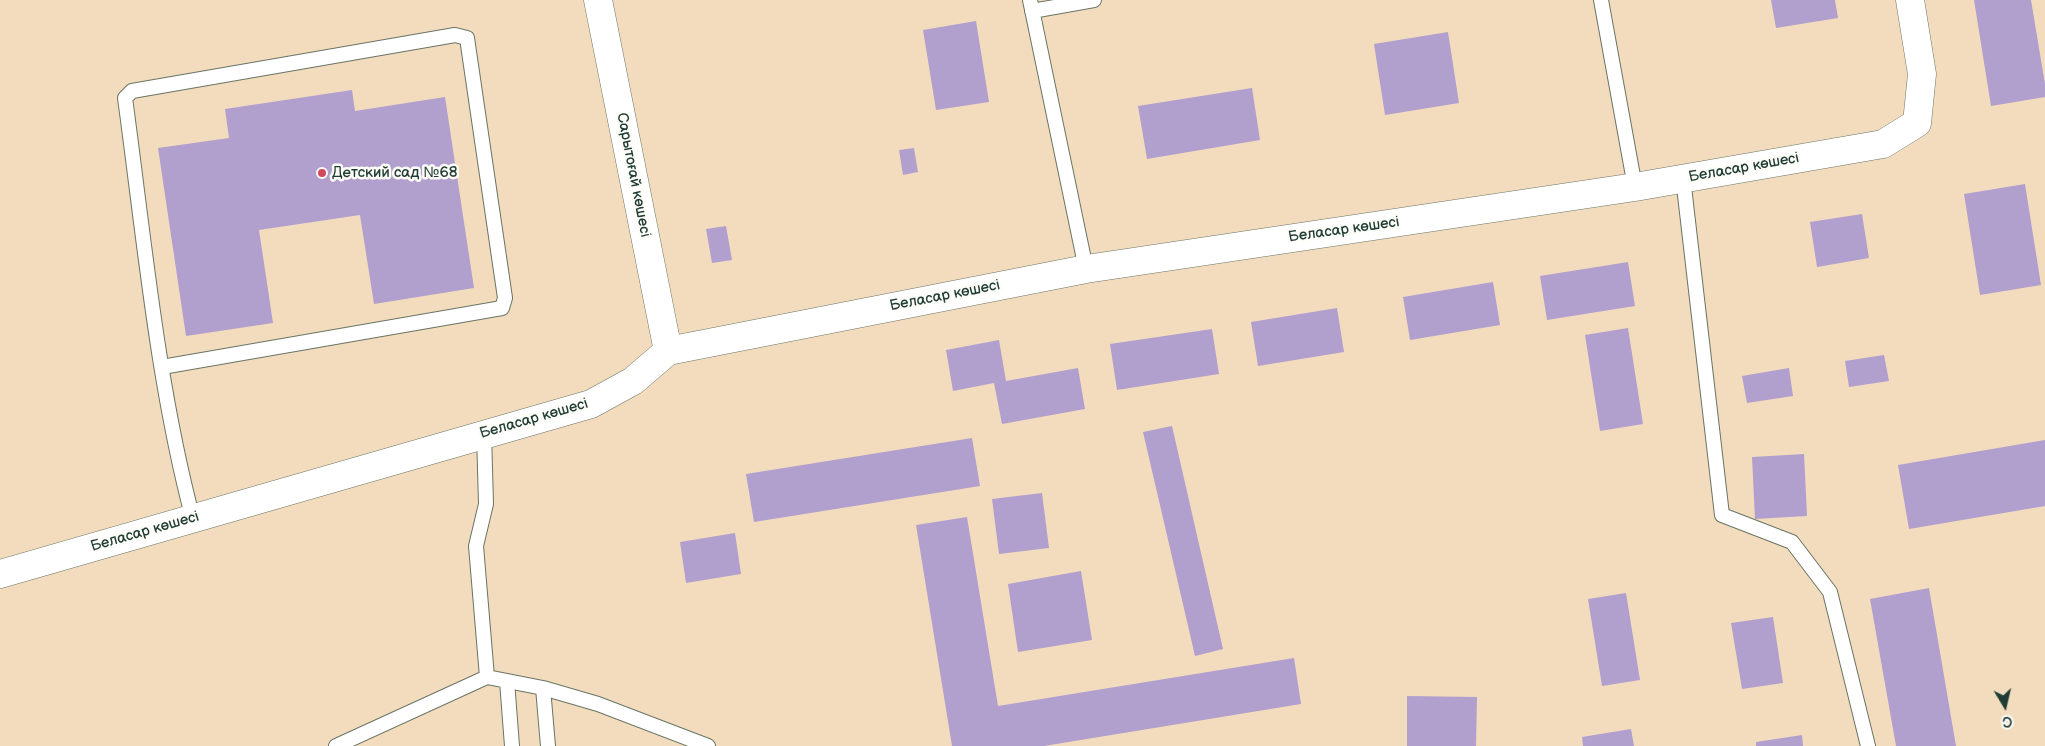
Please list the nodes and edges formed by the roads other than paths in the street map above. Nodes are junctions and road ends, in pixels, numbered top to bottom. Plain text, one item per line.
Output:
1 (598, 0) edge
2 (1094, 0) edge
3 (1601, 0) edge
4 (1910, 0) edge
5 (1031, 5) edge
6 (1683, 178) junction
7 (1634, 187) junction
8 (1086, 269) junction
9 (668, 350) junction
10 (162, 367) junction
11 (484, 433) junction
12 (192, 519) junction
13 (0, 574) edge
14 (487, 678) junction
15 (507, 681) junction
16 (543, 688) junction
17 (336, 746) edge
18 (512, 746) edge
19 (548, 746) edge
20 (708, 746) edge
21 (1868, 746) edge

1 - 9 street, Сарытоғай көшесі
2 - 5 lane
3 - 7 lane
4 - 6 street, Беласар көшесі
5 - 8 lane
6 - 7 street, Беласар көшесі
6 - 21 lane
7 - 8 street, Беласар көшесі
8 - 9 street, Беласар көшесі
9 - 11 street, Беласар көшесі
10 - 10 lane
10 - 12 lane
11 - 12 street, Беласар көшесі
11 - 14 lane
12 - 13 street, Беласар көшесі
14 - 15 lane
14 - 17 lane
15 - 16 lane
15 - 18 lane
16 - 19 lane
16 - 20 lane

